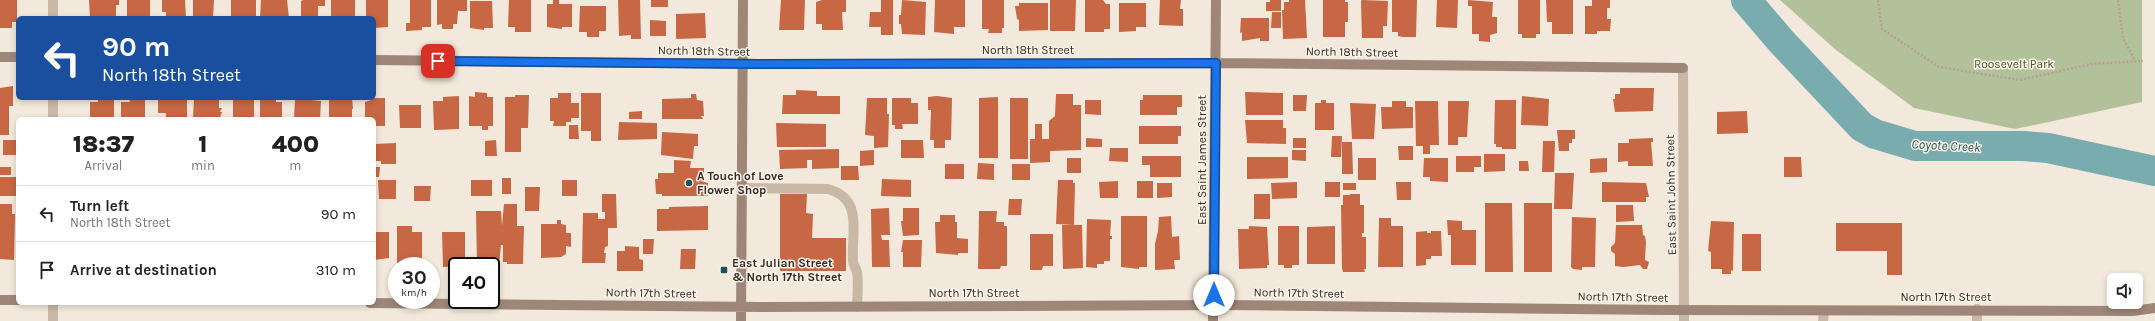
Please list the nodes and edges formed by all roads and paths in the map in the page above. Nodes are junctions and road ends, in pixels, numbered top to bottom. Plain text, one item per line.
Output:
1 (53, 0) edge
2 (743, 0) edge
3 (1216, 0) edge
4 (1878, 0) edge
5 (2118, 0) edge
6 (53, 16) edge
7 (0, 58) edge
8 (16, 58) edge
9 (376, 60) edge
10 (2135, 60) junction
11 (2143, 61) dead end
12 (1216, 63) junction
13 (742, 64) junction
14 (1682, 68) joint
15 (53, 100) edge
16 (53, 117) edge
17 (742, 188) junction
18 (0, 300) edge
19 (16, 300) edge
20 (376, 303) edge
21 (53, 305) edge
22 (1214, 305) junction
23 (741, 307) junction
24 (857, 307) junction
25 (2155, 308) edge
26 (1977, 309) junction
27 (1684, 310) junction
28 (1824, 316) edge
29 (53, 321) edge
30 (741, 321) edge
31 (1213, 321) edge
32 (1684, 321) edge
33 (1977, 321) edge

1 - 6 street
2 - 13 main road
3 - 12 main road, East Saint James Street
4 - 10 path
5 - 10 path
7 - 8 main road
9 - 13 main road, North 18th Street
10 - 11 path
12 - 13 main road, North 18th Street
12 - 14 main road, North 18th Street
12 - 22 main road, East Saint James Street
13 - 17 main road
14 - 27 street, East Saint John Street
15 - 16 street
17 - 23 main road
17 - 24 street
18 - 19 main road
20 - 23 main road, North 17th Street
21 - 29 street
22 - 24 main road, North 17th Street
22 - 27 main road, North 17th Street
22 - 31 main road, East Saint James Street
23 - 24 main road, North 17th Street
23 - 30 main road
25 - 26 main road, North 17th Street
26 - 28 main road, North 17th Street
26 - 33 street
27 - 28 main road, North 17th Street
27 - 32 street, East Saint John Street

